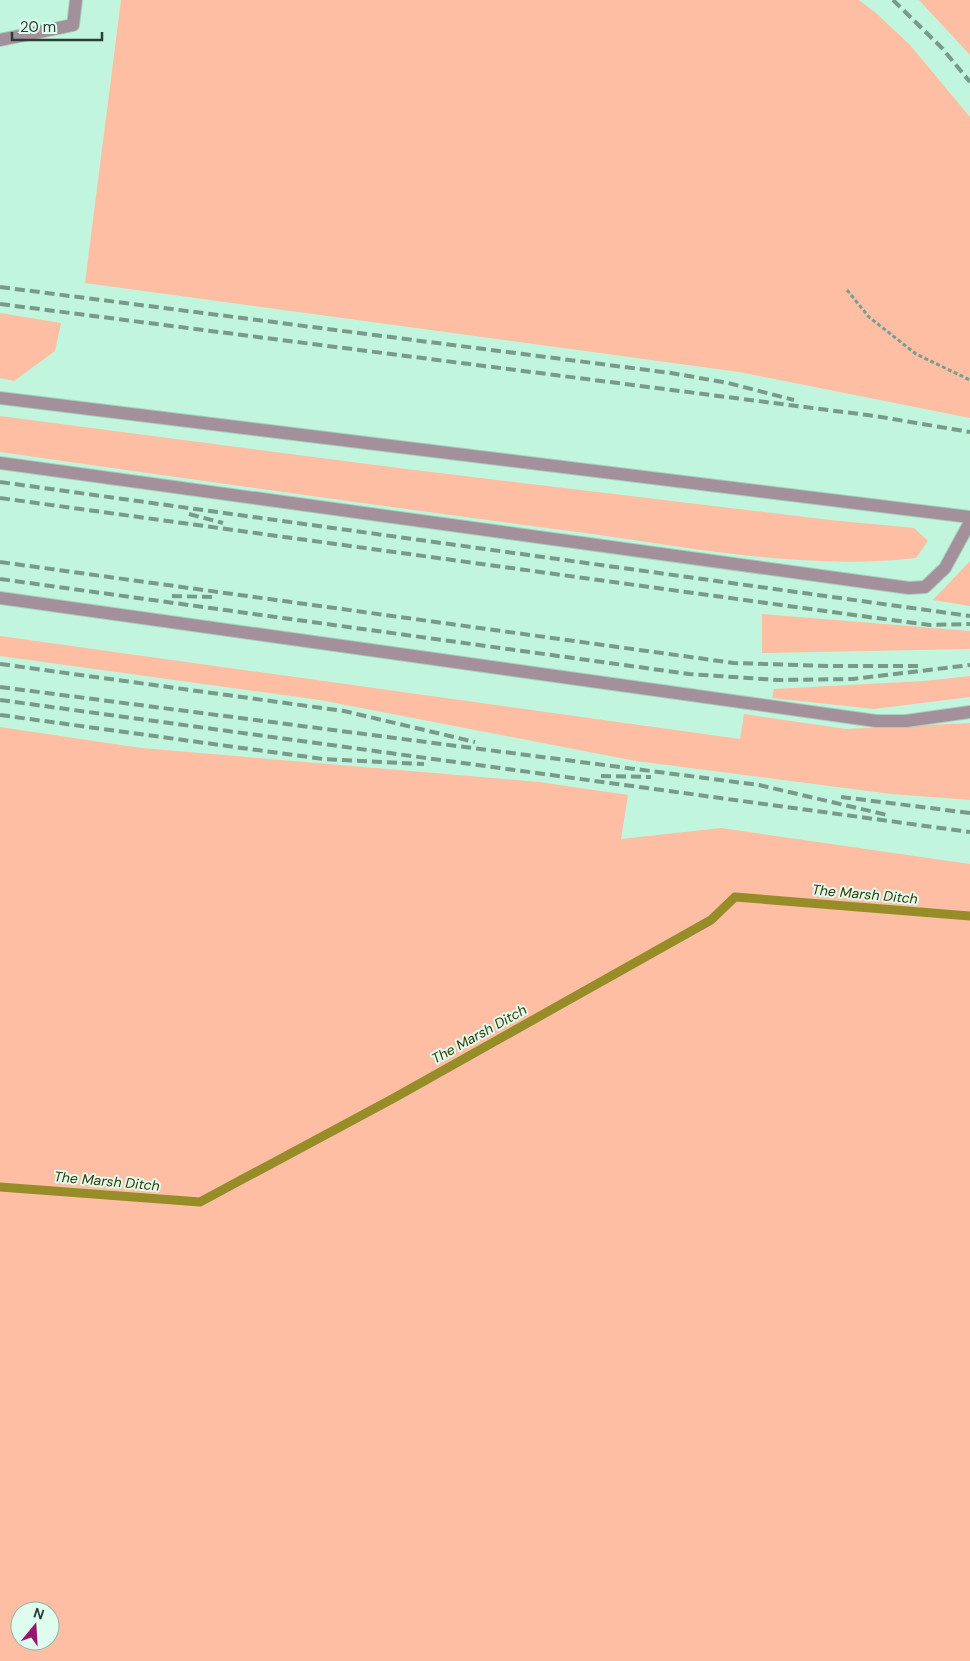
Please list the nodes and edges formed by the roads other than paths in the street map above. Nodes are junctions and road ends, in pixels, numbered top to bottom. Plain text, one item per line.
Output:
1 (76, 0) edge
2 (0, 40) edge
3 (0, 398) edge
4 (0, 463) edge
5 (970, 516) edge
6 (970, 522) edge
7 (0, 598) edge
8 (970, 712) edge

1 - 2 lane
3 - 5 lane
4 - 6 lane
7 - 8 lane

